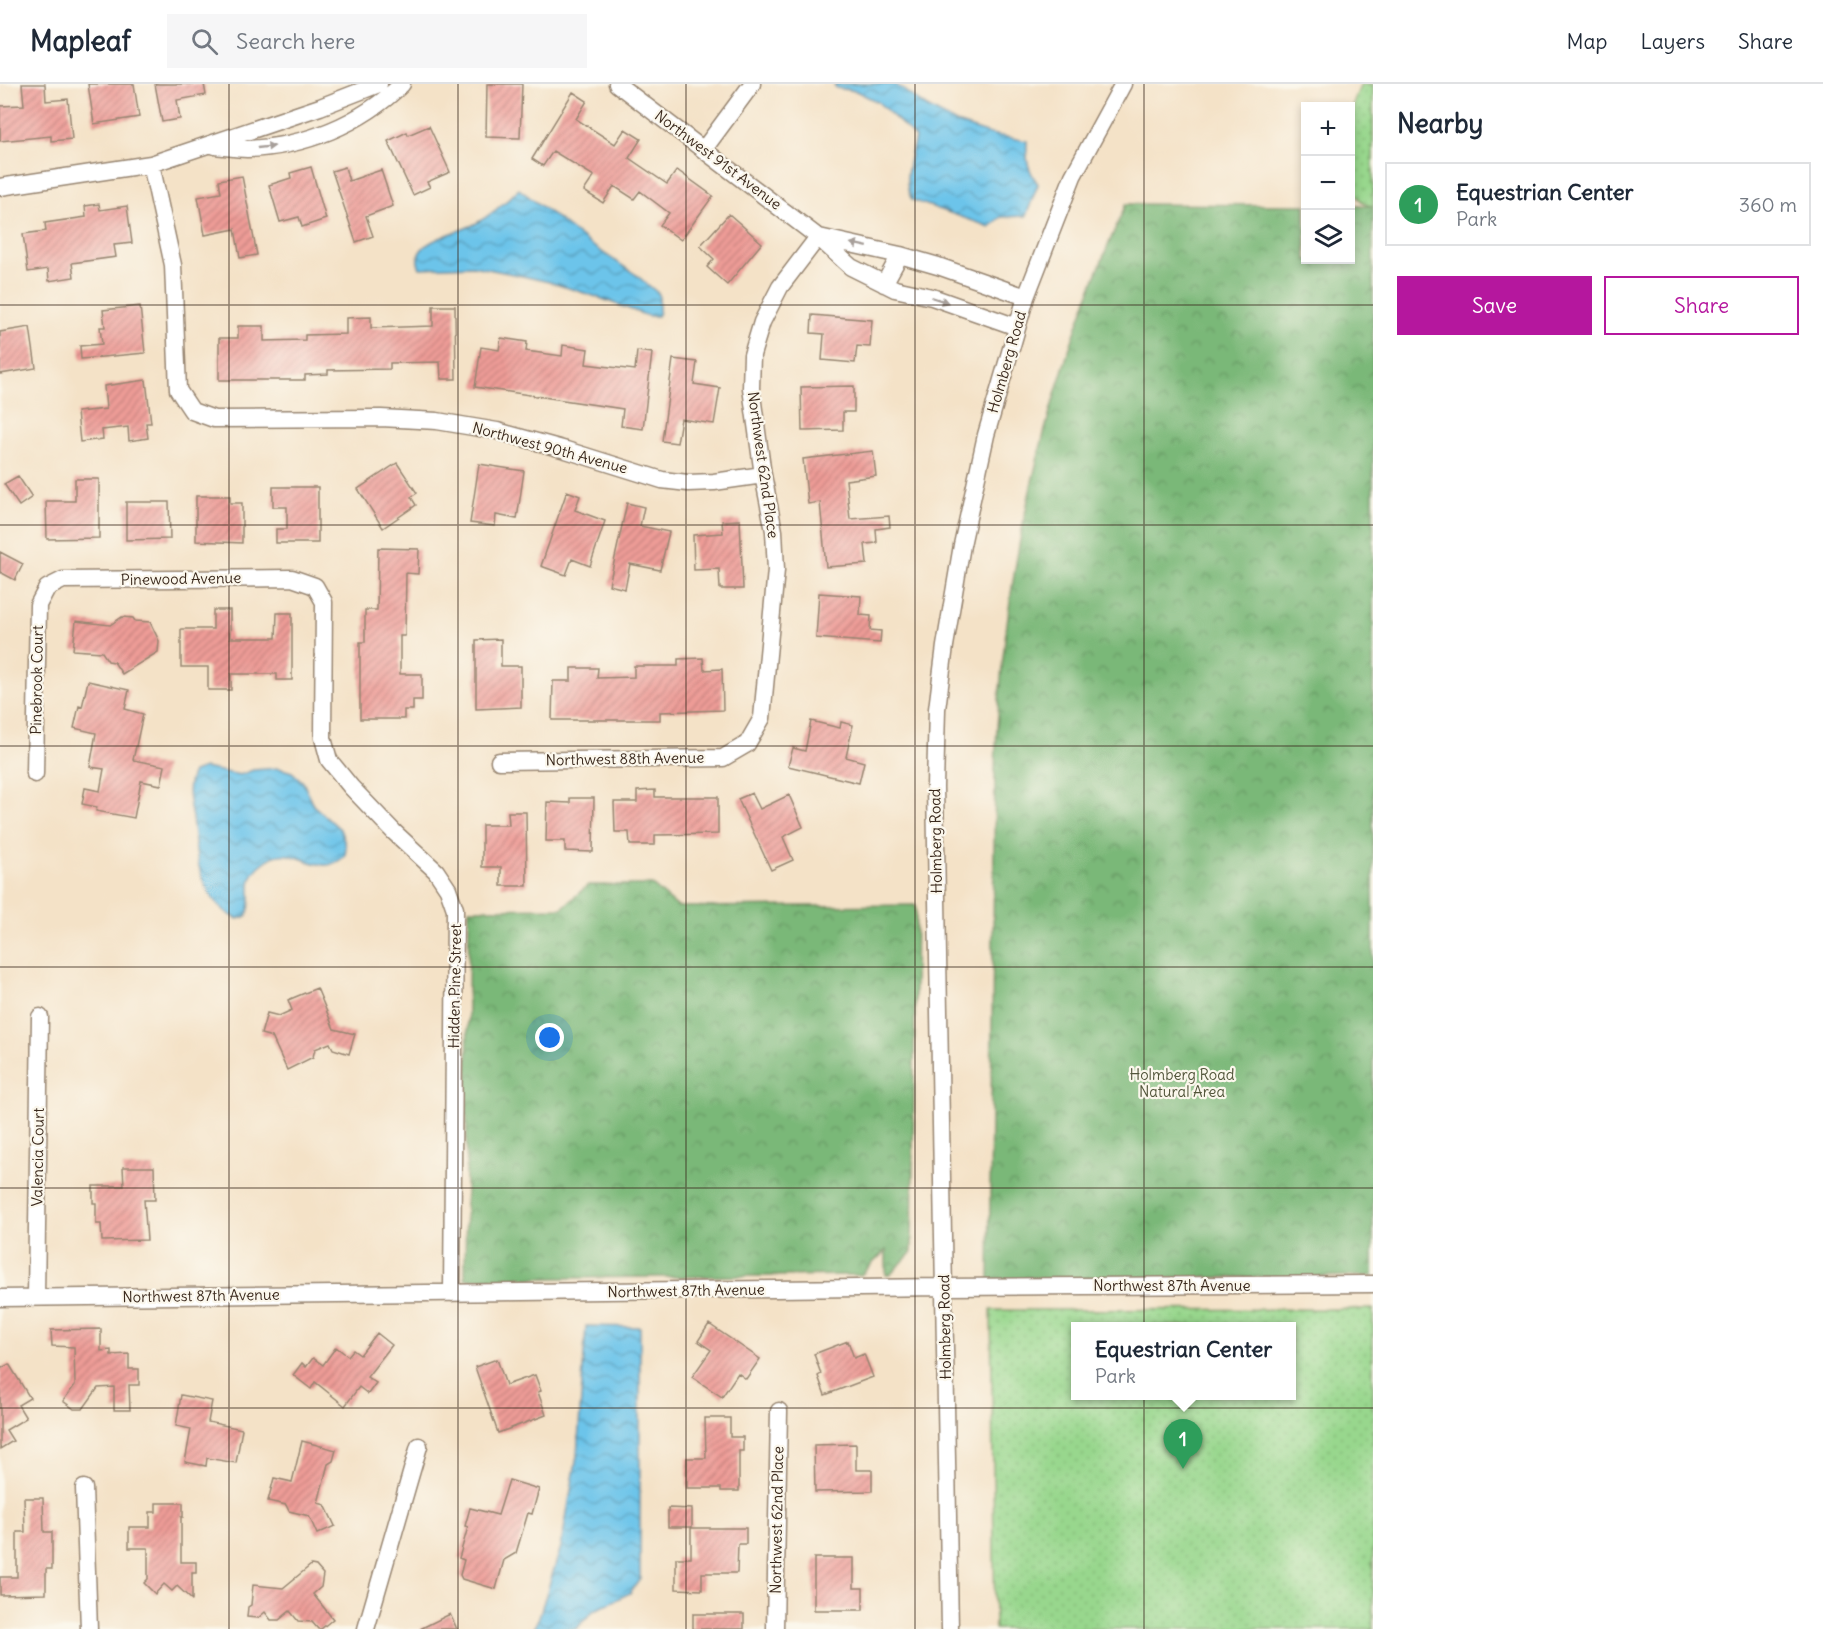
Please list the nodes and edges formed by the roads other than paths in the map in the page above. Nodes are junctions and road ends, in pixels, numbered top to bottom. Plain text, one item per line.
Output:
1 (379, 84) edge
2 (402, 84) edge
3 (617, 84) edge
4 (752, 84) edge
5 (1123, 84) edge
6 (208, 145) junction
7 (704, 149) junction
8 (151, 164) junction
9 (0, 187) edge
10 (818, 237) junction
11 (900, 255) junction
12 (884, 284) junction
13 (1026, 297) junction
14 (1017, 327) junction
15 (763, 475) junction
16 (315, 586) joint
17 (47, 588) joint
18 (747, 744) joint
19 (499, 761) dead end
20 (35, 774) dead end
21 (40, 1017) dead end
22 (1373, 1284) edge
23 (944, 1287) junction
24 (452, 1293) junction
25 (36, 1297) junction
26 (0, 1298) edge
27 (779, 1411) dead end
28 (419, 1446) dead end
29 (84, 1488) dead end
30 (89, 1629) edge
31 (366, 1629) edge
32 (775, 1629) edge
33 (950, 1629) edge

1 - 6 street
6 -> 2 street
3 - 7 street, Northwest 91st Avenue
4 - 7 street
5 - 13 street, Holmberg Road
6 - 8 street
7 - 10 street, Northwest 91st Avenue
8 - 9 street
8 - 15 street, Northwest 90th Avenue
11 -> 10 street, Northwest 91st Avenue
10 - 12 street, Northwest 91st Avenue
10 - 15 street, Northwest 62nd Place
11 - 12 street
11 - 13 street, Northwest 91st Avenue
12 -> 14 street, Northwest 91st Avenue
13 - 14 street, Holmberg Road
14 - 23 street, Holmberg Road
15 - 18 street, Northwest 62nd Place
16 - 17 street, Pinewood Avenue
16 - 24 street, Hidden Pine Street
17 - 20 street, Pinebrook Court
18 - 19 street, Northwest 88th Avenue
21 - 25 street, Valencia Court
22 - 23 street, Northwest 87th Avenue
23 - 24 street, Northwest 87th Avenue
23 - 33 street, Holmberg Road
24 - 25 street, Northwest 87th Avenue
25 - 26 street, Northwest 87th Avenue
27 - 32 street, Northwest 62nd Place
28 - 31 street
29 - 30 street

